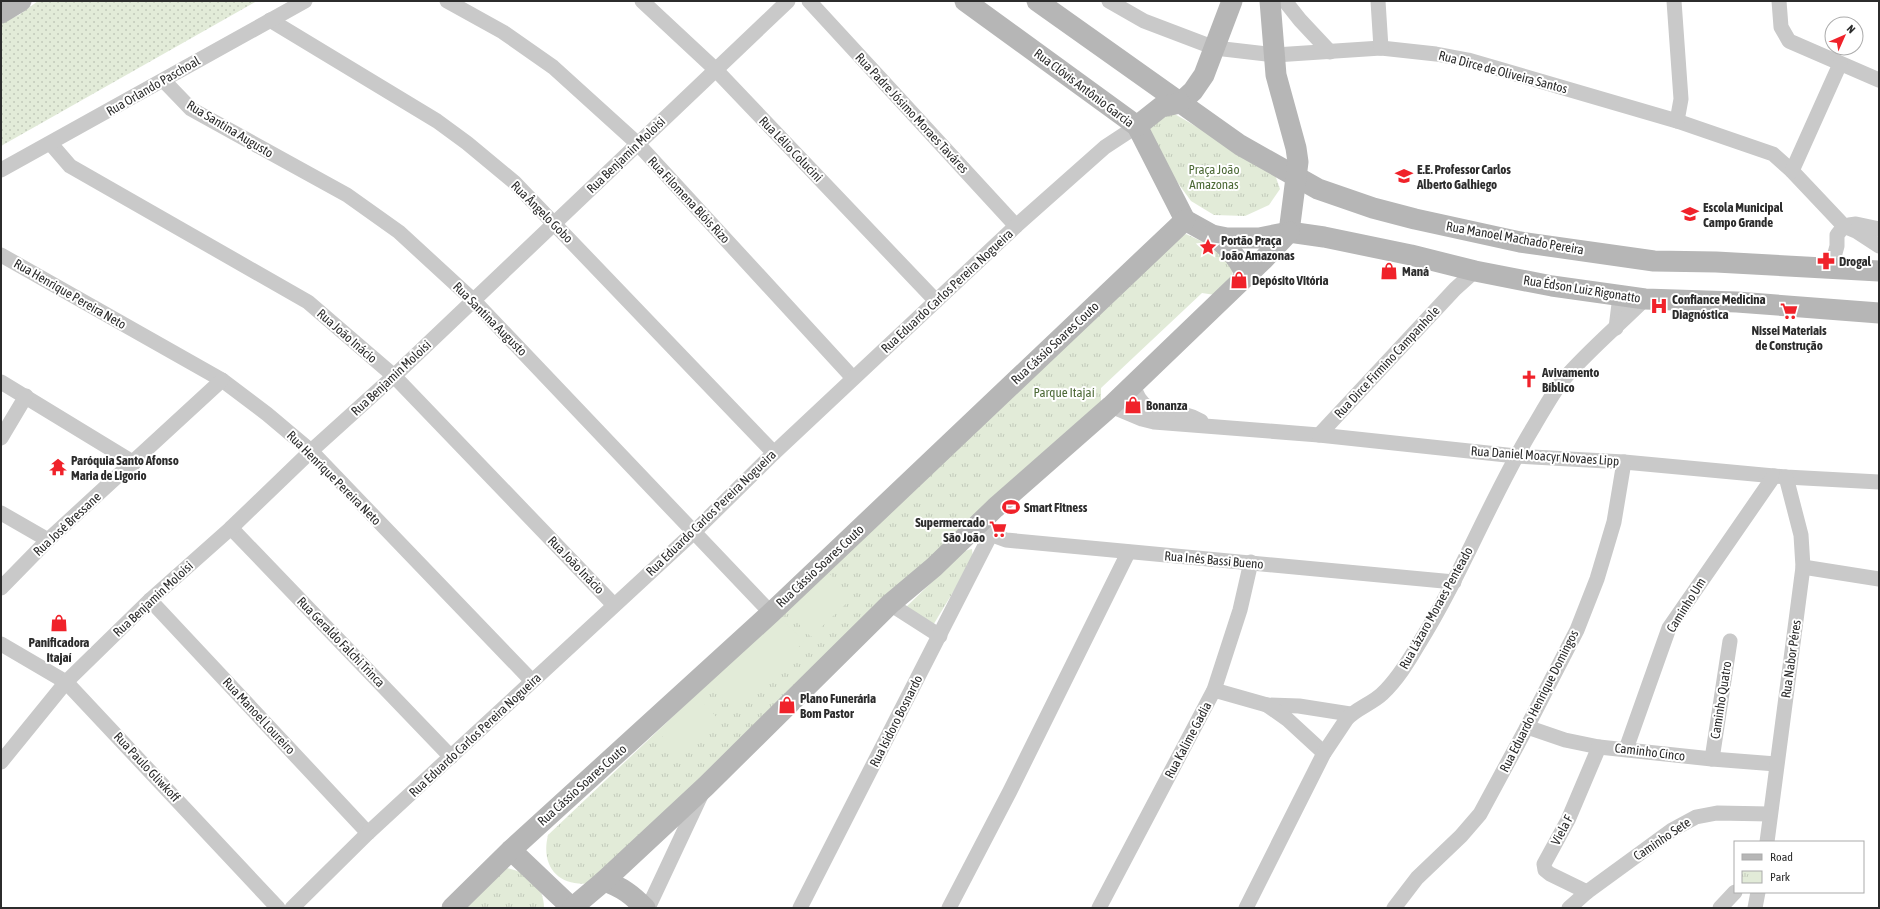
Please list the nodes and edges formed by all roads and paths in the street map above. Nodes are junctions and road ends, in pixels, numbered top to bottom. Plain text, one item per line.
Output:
1 (21, 1) edge
2 (305, 1) edge
3 (447, 1) edge
4 (642, 1) edge
5 (788, 1) edge
6 (809, 1) edge
7 (965, 1) edge
8 (1037, 1) edge
9 (1109, 1) edge
10 (1232, 1) edge
11 (1270, 1) edge
12 (1285, 1) edge
13 (1378, 1) edge
14 (1674, 1) edge
15 (1779, 1) edge
16 (1, 13) edge
17 (270, 20) junction
18 (1214, 48) junction
19 (1381, 48) junction
20 (1330, 52) junction
21 (1275, 55) junction
22 (1840, 64) junction
23 (715, 69) junction
24 (1879, 80) edge
25 (164, 81) junction
26 (1180, 103) junction
27 (1677, 121) junction
28 (1137, 126) junction
29 (50, 144) junction
30 (638, 144) junction
31 (1, 170) edge
32 (1792, 171) junction
33 (1295, 177) junction
34 (1185, 220) junction
35 (555, 223) junction
36 (1016, 226) junction
37 (1844, 226) junction
38 (1879, 229) edge
39 (1289, 232) junction
40 (1212, 235) junction
41 (1879, 246) edge
42 (1, 255) edge
43 (1831, 268) junction
44 (1466, 269) junction
45 (1879, 270) edge
46 (1246, 276) junction
47 (1620, 296) junction
48 (1645, 299) junction
49 (474, 300) junction
50 (936, 301) junction
51 (1879, 313) edge
52 (1616, 328) junction
53 (394, 376) junction
54 (853, 378) junction
55 (222, 380) junction
56 (1, 382) edge
57 (1133, 384) junction
58 (26, 396) junction
59 (1110, 406) junction
60 (1211, 426) junction
61 (1319, 435) junction
62 (1, 438) edge
63 (310, 451) junction
64 (774, 453) junction
65 (1516, 456) junction
66 (1624, 462) junction
67 (134, 463) junction
68 (1780, 476) junction
69 (1879, 482) edge
70 (1, 513) edge
71 (231, 528) junction
72 (984, 531) junction
73 (694, 532) junction
74 (48, 540) junction
75 (1128, 553) junction
76 (1251, 562) junction
77 (1803, 567) junction
78 (1879, 579) edge
79 (1454, 582) junction
80 (1, 588) edge
81 (150, 600) junction
82 (890, 604) junction
83 (614, 606) junction
84 (771, 613) junction
85 (940, 636) junction
86 (1730, 641) dead end
87 (1, 644) edge
88 (532, 681) junction
89 (66, 682) junction
90 (1214, 690) junction
91 (1267, 705) junction
92 (1350, 714) junction
93 (1527, 727) junction
94 (1599, 746) junction
95 (1626, 749) junction
96 (1324, 754) junction
97 (451, 757) junction
98 (1712, 759) junction
99 (1, 762) edge
100 (1776, 764) junction
101 (706, 786) junction
102 (1770, 814) junction
103 (368, 833) junction
104 (1767, 841) edge
105 (511, 850) junction
106 (604, 881) junction
107 (1587, 892) junction
108 (1734, 893) edge
109 (1758, 893) edge
110 (278, 908) edge
111 (292, 908) edge
112 (452, 908) edge
113 (572, 908) edge
114 (646, 908) edge
115 (800, 908) edge
116 (949, 908) edge
117 (1099, 908) edge
118 (1246, 908) edge
119 (1394, 908) edge
120 (1569, 908) edge
121 (1720, 908) edge
122 (1755, 908) edge

1 - 16 street
2 - 17 street, Rua Orlando Paschoal
3 - 30 street, Rua Filomena Blóis Rizo
4 - 23 street, Rua Lélio Colucini
5 - 23 street, Rua Benjamin Moloisi
6 - 36 street, Rua Padre Jósimo Moraes Taváres
7 - 28 street, Rua Clóvis Antônio Garcia
8 - 26 street
9 - 18 street, Rua Dirce de Oliveira Santos
10 - 18 street
11 - 21 street
12 - 20 street
13 - 19 street
14 - 27 street
15 - 22 street
17 - 25 street, Rua Orlando Paschoal
17 - 35 street, Rua Ângelo Gobo
18 - 21 street, Rua Dirce de Oliveira Santos
18 - 26 street
19 - 20 street, Rua Dirce de Oliveira Santos
19 - 27 street, Rua Dirce de Oliveira Santos
20 - 21 street, Rua Dirce de Oliveira Santos
21 - 33 street
22 - 24 street
22 - 32 street
23 - 30 street, Rua Benjamin Moloisi
23 - 50 street, Rua Lélio Colucini
25 - 29 street, Rua Orlando Paschoal
25 - 49 street, Rua Santina Augusto
26 - 28 street
26 - 33 street, Rua Manoel Machado Pereira
27 - 32 street, Rua Dirce de Oliveira Santos
28 - 34 street, Rua Clóvis Antônio Garcia
28 - 36 street, Rua Eduardo Carlos Pereira Nogueira
29 - 31 street, Rua Orlando Paschoal
29 - 53 street, Rua João Inácio
30 - 35 street, Rua Benjamin Moloisi
30 - 54 street, Rua Filomena Blóis Rizo
32 - 37 street, Rua Dirce de Oliveira Santos
33 - 39 street
33 - 43 street, Rua Manoel Machado Pereira
34 - 40 street
34 - 84 street, Rua Cássio Soares Couto
35 - 49 street, Rua Benjamin Moloisi
35 - 64 street, Rua Ângelo Gobo
36 - 50 street, Rua Eduardo Carlos Pereira Nogueira
37 - 38 street
37 - 41 street
37 - 43 street
39 - 40 street, Rua Édson Luiz Rigonatto
39 - 44 street, Rua Édson Luiz Rigonatto
39 - 46 street
40 - 46 street
42 - 55 street, Rua Henrique Pereira Neto
43 - 45 street, Rua Manoel Machado Pereira
44 - 47 street, Rua Édson Luiz Rigonatto
44 - 61 street, Rua Dirce Firmino Campanhole
46 - 57 street
47 - 48 street, Rua Édson Luiz Rigonatto
47 - 52 street
48 - 51 street, Rua Édson Luiz Rigonatto
48 - 52 street, Rua Lázaro Moraes Penteado
49 - 53 street, Rua Benjamin Moloisi
49 - 73 street, Rua Santina Augusto
50 - 54 street, Rua Eduardo Carlos Pereira Nogueira
52 - 65 street, Rua Lázaro Moraes Penteado
53 - 63 street, Rua Benjamin Moloisi
53 - 83 street, Rua João Inácio
54 - 64 street, Rua Eduardo Carlos Pereira Nogueira
55 - 63 street, Rua Henrique Pereira Neto
55 - 67 street, Rua José Bressane
56 - 58 street
57 - 59 street
57 - 60 street, Rua Daniel Moacyr Novaes Lipp
58 - 62 street
58 - 67 street
59 - 60 street, Rua Daniel Moacyr Novaes Lipp
59 - 72 street
60 - 61 street, Rua Daniel Moacyr Novaes Lipp
61 - 65 street, Rua Daniel Moacyr Novaes Lipp
63 - 71 street, Rua Benjamin Moloisi
63 - 88 street, Rua Henrique Pereira Neto
64 - 73 street, Rua Eduardo Carlos Pereira Nogueira
65 - 66 street, Rua Daniel Moacyr Novaes Lipp
65 - 79 street, Rua Lázaro Moraes Penteado
66 - 68 street, Rua Daniel Moacyr Novaes Lipp
66 - 93 street, Rua Eduardo Henrique Domingos
67 - 74 street, Rua José Bressane
68 - 69 street, Rua Daniel Moacyr Novaes Lipp
68 - 77 street, Rua Nabor Péres
68 - 95 street, Caminho Um
70 - 74 street
71 - 81 street, Rua Benjamin Moloisi
71 - 97 street, Rua Geraldo Falchi Trinca
72 - 75 street, Rua Inês Bassi Bueno
72 - 82 street
72 - 85 street, Rua Isidoro Bosnardo
73 - 83 street, Rua Eduardo Carlos Pereira Nogueira
73 - 84 street, Rua Santina Augusto
74 - 80 street, Rua José Bressane
75 - 76 street, Rua Inês Bassi Bueno
75 - 116 street
76 - 79 street, Rua Inês Bassi Bueno
76 - 90 street, Rua Kalime Gadia
77 - 78 street
77 - 100 street, Rua Nabor Péres
79 - 92 street, Rua Lázaro Moraes Penteado
81 - 89 street, Rua Benjamin Moloisi
81 - 103 street, Rua Manoel Loureiro
82 - 85 street
82 - 101 street
83 - 88 street, Rua Eduardo Carlos Pereira Nogueira
84 - 105 street, Rua Cássio Soares Couto
85 - 115 street, Rua Isidoro Bosnardo
86 - 98 street, Caminho Quatro
87 - 89 street, Rua Paulo Gliwkoff
88 - 97 street, Rua Eduardo Carlos Pereira Nogueira
89 - 99 street, Rua Benjamin Moloisi
89 - 110 street, Rua Paulo Gliwkoff
90 - 91 street
90 - 117 street, Rua Kalime Gadia
91 - 92 street
91 - 96 street
92 - 96 street, Rua Lázaro Moraes Penteado
93 - 94 street, Caminho Cinco
93 - 119 street, Rua Eduardo Henrique Domingos
94 - 95 street, Caminho Cinco
94 - 107 street, Viela F
95 - 98 street, Caminho Cinco
96 - 118 street, Rua Lázaro Moraes Penteado
97 - 103 street, Rua Eduardo Carlos Pereira Nogueira
98 - 100 street, Caminho Cinco
100 - 102 street, Rua Nabor Péres
101 - 106 street
101 - 114 street
102 - 104 street, Rua Nabor Péres
102 - 107 street, Caminho Sete
103 - 111 street, Rua Eduardo Carlos Pereira Nogueira
105 - 112 street, Rua Cássio Soares Couto
105 - 113 street
106 - 113 street
106 - 114 street
107 - 120 street, Caminho Sete
108 - 121 street
109 - 122 street

